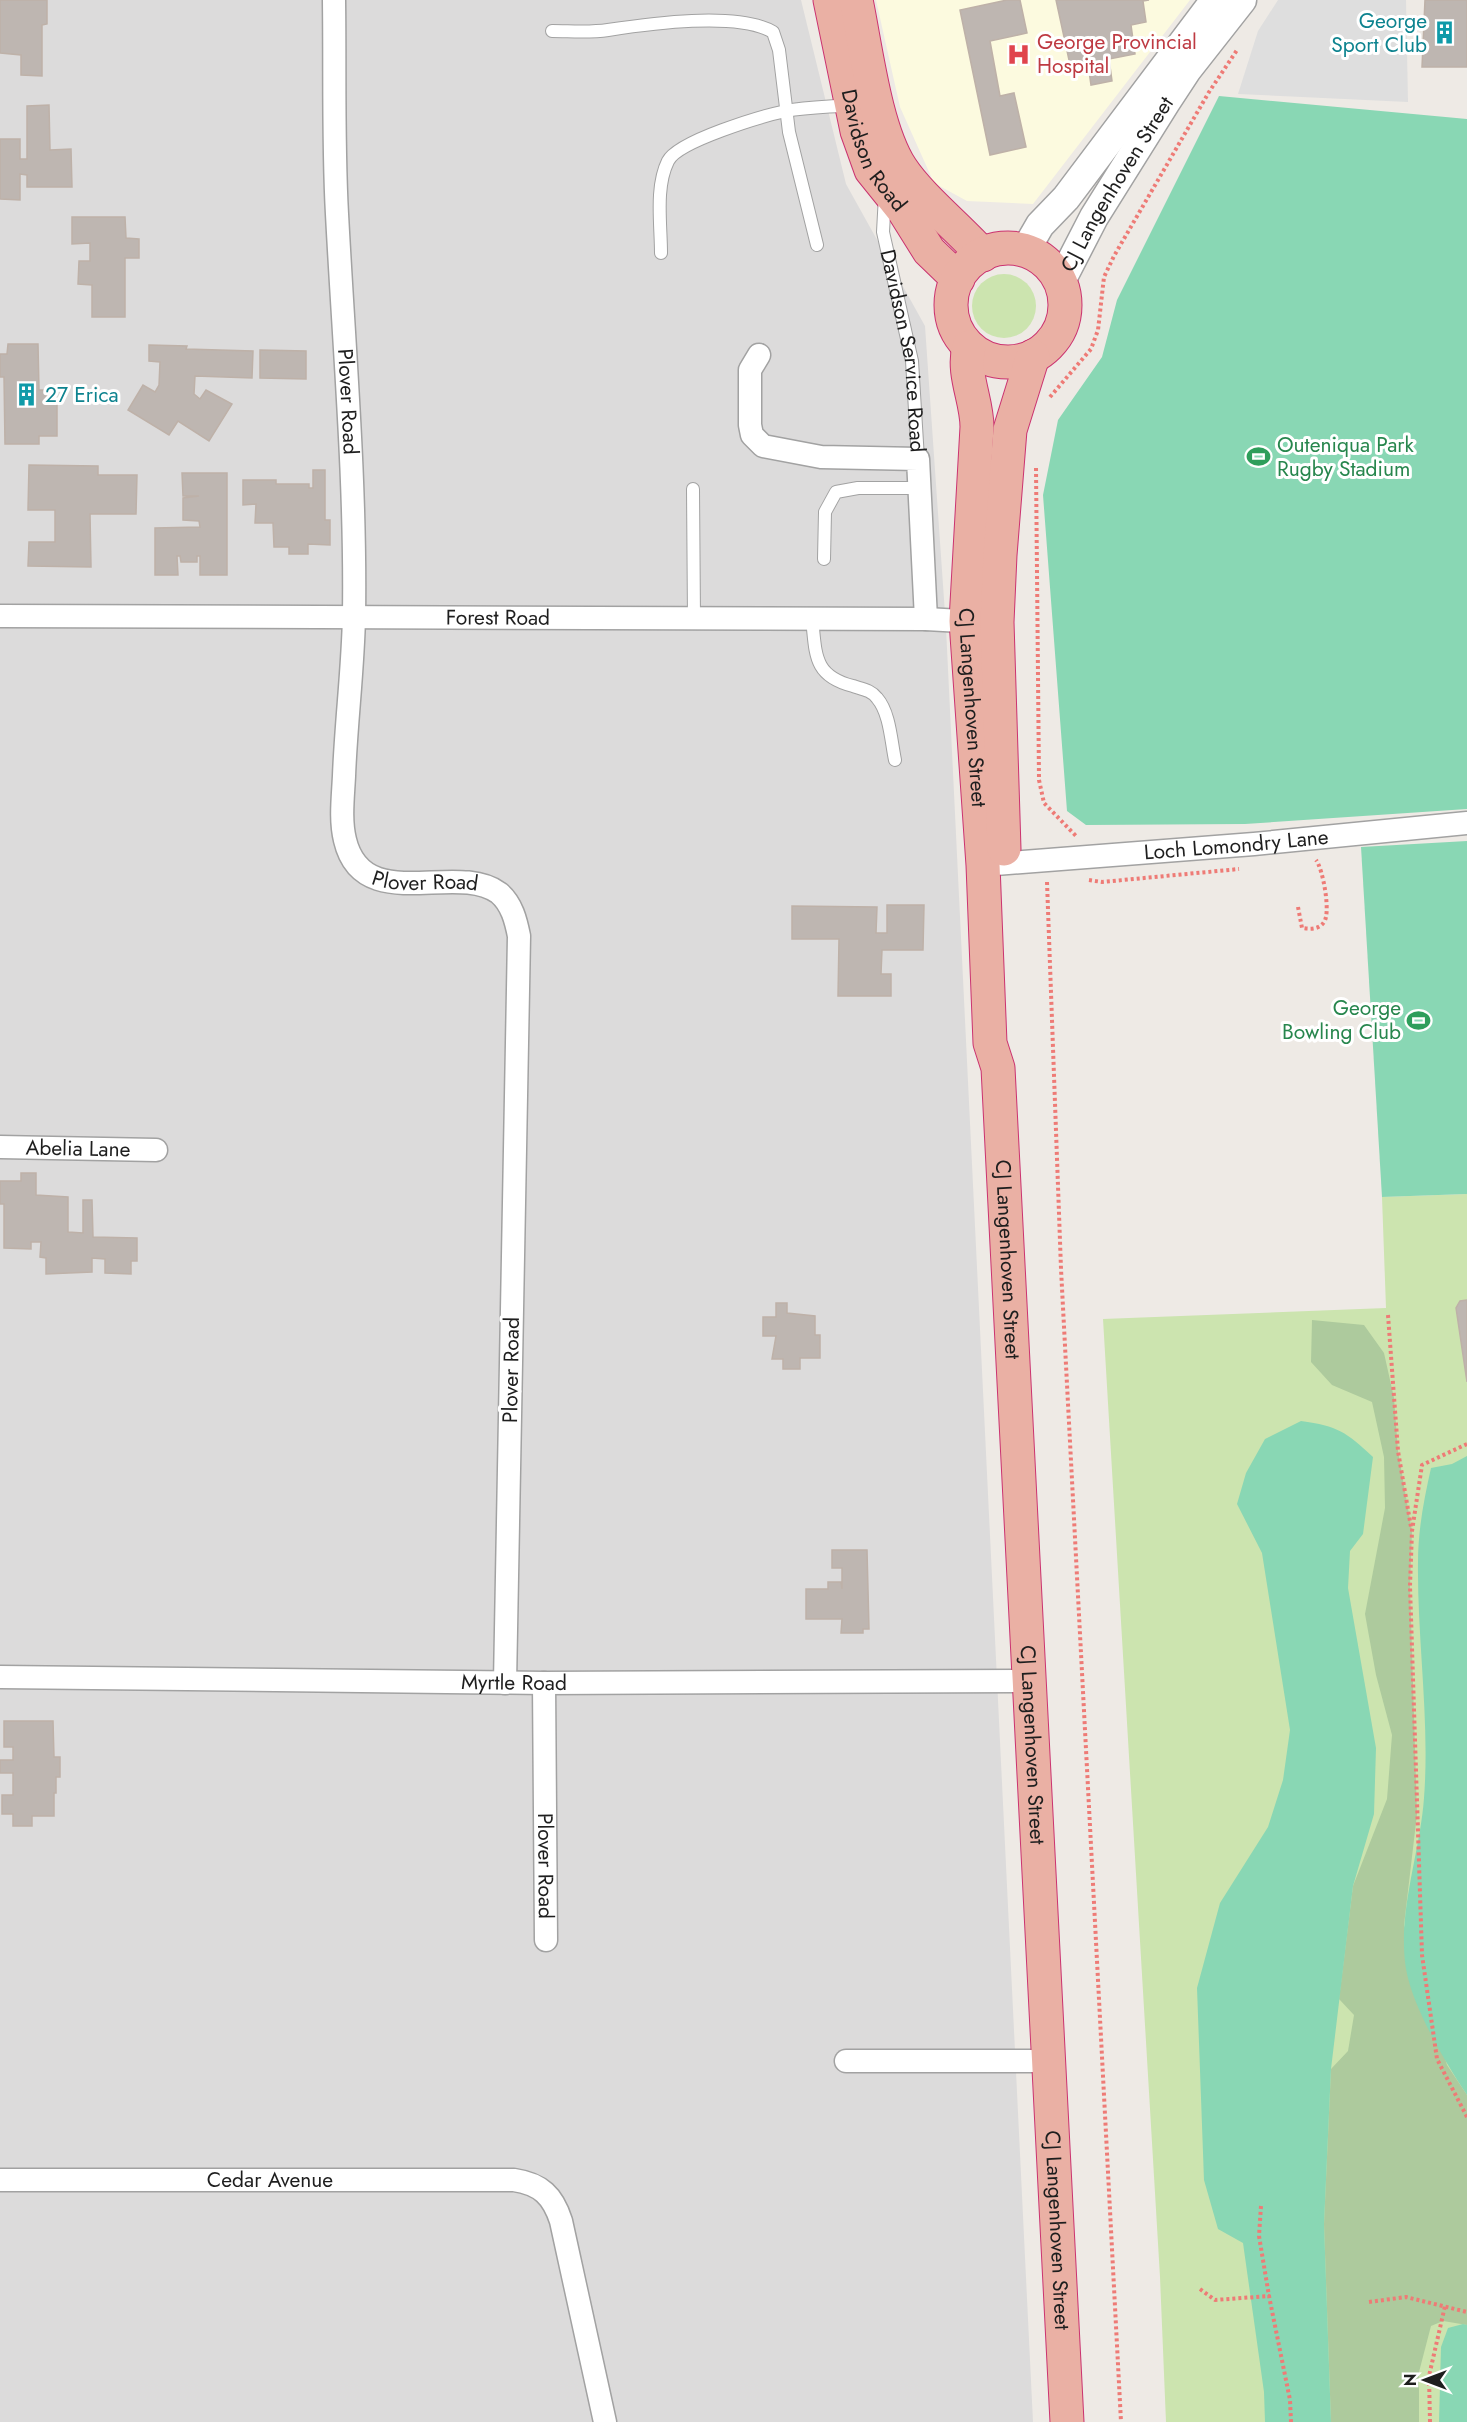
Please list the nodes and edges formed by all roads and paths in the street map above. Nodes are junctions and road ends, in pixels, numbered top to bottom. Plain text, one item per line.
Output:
1 (334, 0) edge
2 (830, 0) edge
3 (856, 0) edge
4 (1215, 0) edge
5 (1242, 0) edge
6 (1254, 0) edge
7 (552, 31) dead end
8 (1241, 44) dead end
9 (1187, 70) junction
10 (852, 104) junction
11 (786, 111) junction
12 (886, 191) junction
13 (817, 245) dead end
14 (1025, 251) junction
15 (661, 253) dead end
16 (983, 255) junction
17 (958, 279) junction
18 (1060, 283) junction
19 (969, 347) junction
20 (759, 355) dead end
21 (1034, 356) junction
22 (1046, 404) dead end
23 (918, 459) junction
24 (1036, 464) dead end
25 (919, 488) junction
26 (693, 489) dead end
27 (824, 559) dead end
28 (0, 616) edge
29 (354, 617) junction
30 (694, 618) junction
31 (812, 619) junction
32 (926, 619) junction
33 (981, 622) junction
34 (895, 760) dead end
35 (1467, 823) edge
36 (1078, 838) dead end
37 (1308, 857) dead end
38 (994, 865) junction
39 (1241, 869) dead end
40 (1055, 878) dead end
41 (1078, 878) dead end
42 (1298, 907) dead end
43 (0, 1147) edge
44 (156, 1150) dead end
45 (1388, 1315) dead end
46 (1467, 1444) edge
47 (1412, 1531) junction
48 (0, 1677) edge
49 (1029, 1681) junction
50 (505, 1683) junction
51 (544, 1683) junction
52 (546, 1940) dead end
53 (846, 2061) dead end
54 (1049, 2061) junction
55 (1467, 2117) edge
56 (0, 2180) edge
57 (1261, 2206) dead end
58 (1200, 2289) dead end
59 (1269, 2296) junction
60 (1369, 2301) dead end
61 (1445, 2306) junction
62 (1467, 2312) edge
63 (604, 2422) edge
64 (1067, 2422) edge
65 (1121, 2422) edge
66 (1291, 2422) edge
67 (1430, 2422) edge

1 - 29 street, Plover Road
2 - 10 highway, Davidson Road
3 - 16 highway, Davidson Road
4 - 14 street, CJ Langenhoven Street
5 - 9 street, CJ Langenhoven Street
6 - 9 lane
7 - 11 lane
8 - 22 path
9 - 18 street, CJ Langenhoven Street
10 - 11 lane
10 - 12 highway, Davidson Road
11 - 13 lane
11 - 15 lane
12 - 17 highway, Davidson Road
12 - 23 lane, Davidson Service Road
14 - 16 highway
14 - 18 highway
16 - 17 highway
17 - 19 highway
18 - 21 highway
19 - 21 highway
19 - 33 highway, CJ Langenhoven Street
20 - 23 street
21 - 33 highway, CJ Langenhoven Street
23 - 25 street, Davidson Service Road
24 - 36 path
25 - 27 lane
25 - 32 street, Davidson Service Road
26 - 30 lane
28 - 29 street, Forest Road
29 - 30 street, Forest Road
29 - 50 street, Plover Road
30 - 31 street, Forest Road
31 - 32 street, Forest Road
31 - 34 lane
32 - 33 street, Forest Road
33 - 38 highway, CJ Langenhoven Street
35 - 38 street, Loch Lomondry Lane
37 - 42 path
38 - 49 highway, CJ Langenhoven Street
39 - 41 path
40 - 65 path
43 - 44 street, Abelia Lane
45 - 47 path
46 - 47 path
47 - 55 path
48 - 50 street, Myrtle Road
49 - 51 street, Myrtle Road
49 - 54 highway, CJ Langenhoven Street
50 - 51 street, Myrtle Road
51 - 52 street, Plover Road
53 - 54 street
54 - 64 highway, CJ Langenhoven Street
56 - 63 street, Cedar Avenue
57 - 59 path
58 - 59 path
59 - 66 path
60 - 61 path
61 - 62 path
61 - 67 path

